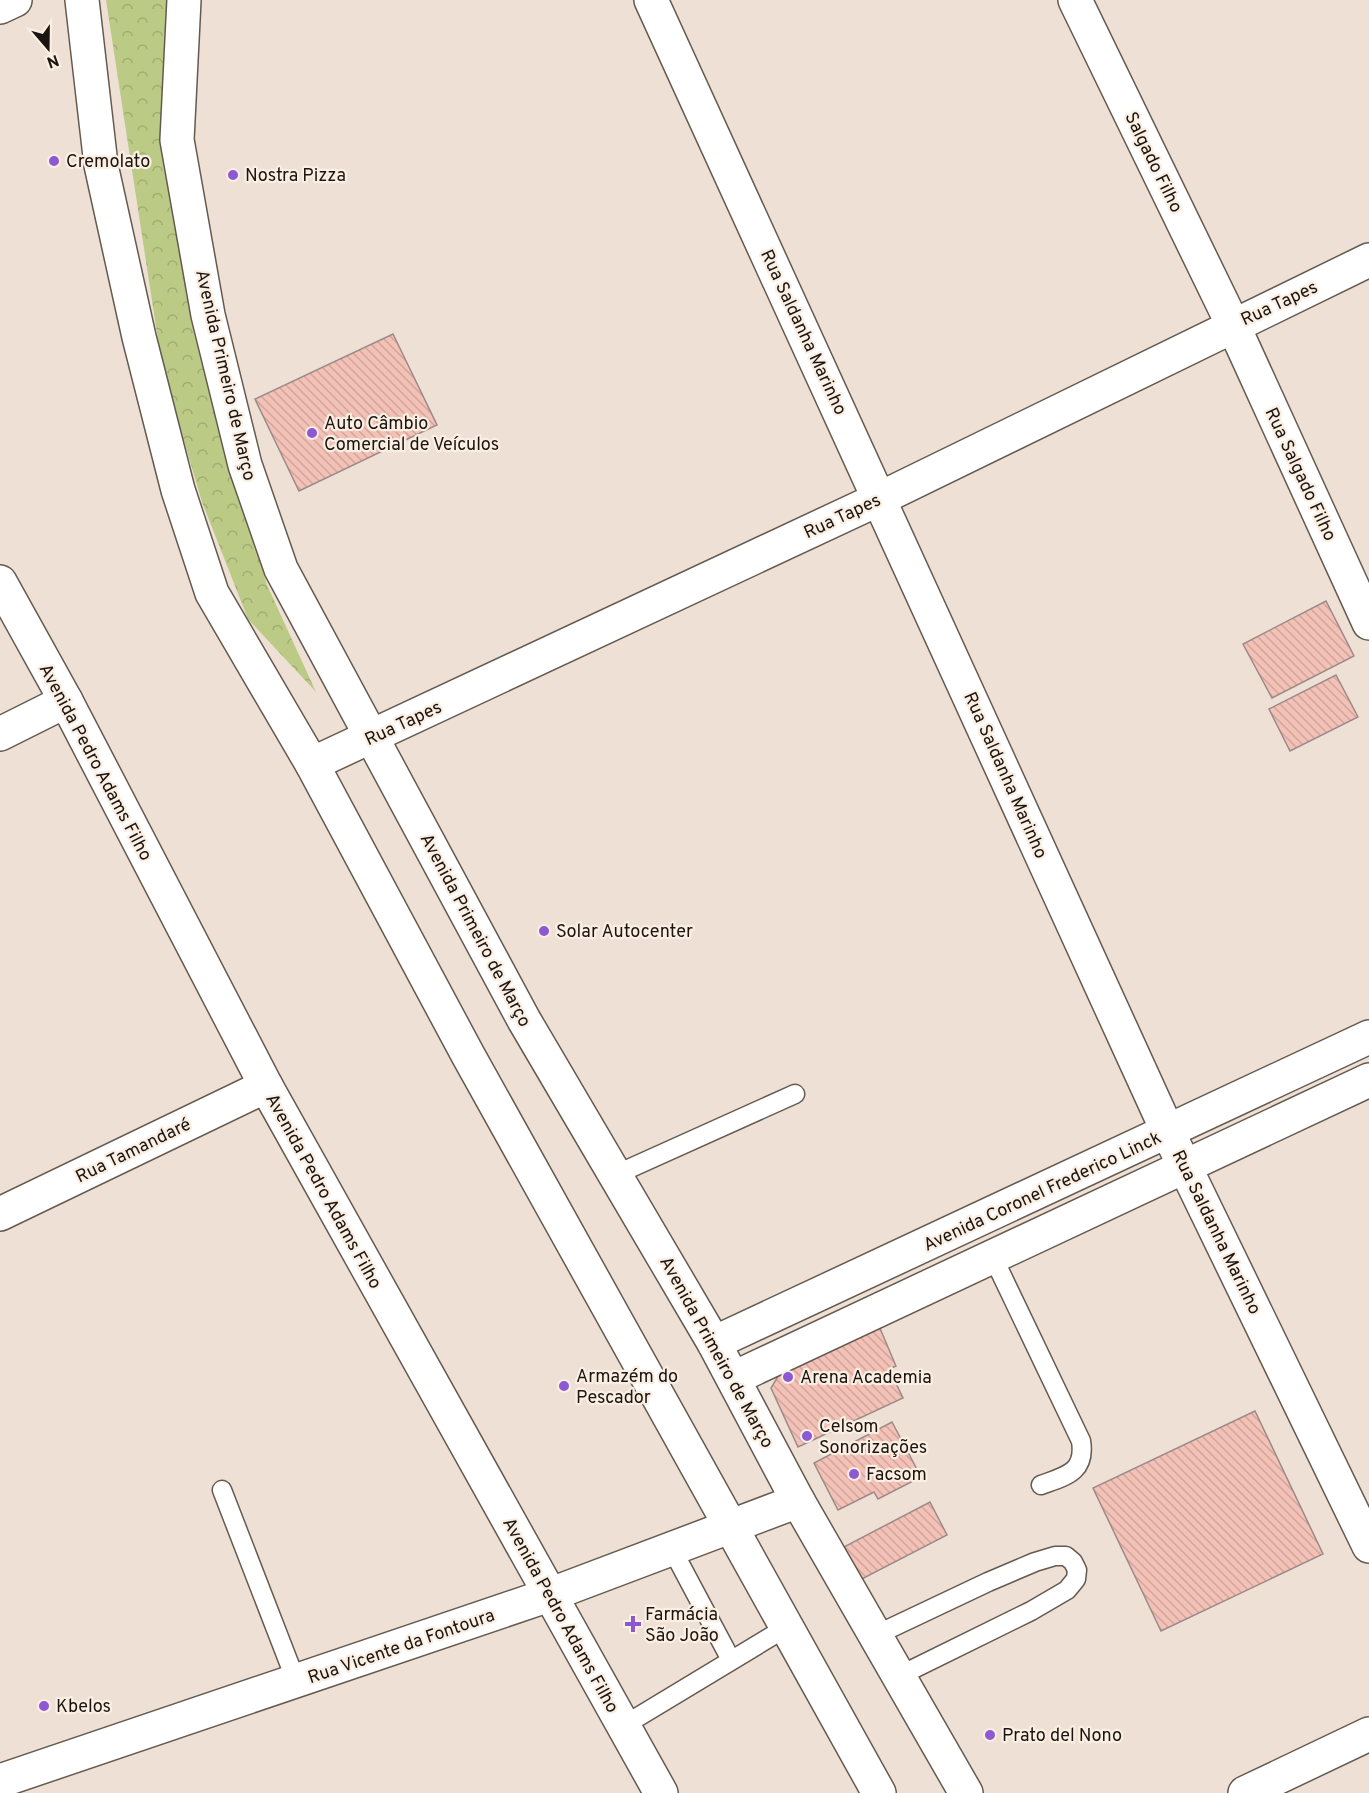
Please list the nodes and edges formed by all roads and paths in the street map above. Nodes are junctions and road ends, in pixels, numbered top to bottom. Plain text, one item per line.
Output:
1 (15, 0) edge
2 (82, 0) edge
3 (184, 0) edge
4 (651, 0) edge
5 (1075, 0) edge
6 (0, 7) edge
7 (1369, 260) edge
8 (1233, 325) junction
9 (881, 498) junction
10 (0, 582) edge
11 (1369, 623) edge
12 (66, 702) junction
13 (0, 734) edge
14 (373, 738) junction
15 (312, 764) junction
16 (1369, 1037) edge
17 (1369, 1080) edge
18 (266, 1086) junction
19 (795, 1094) dead end
20 (1168, 1132) junction
21 (1185, 1167) junction
22 (615, 1175) junction
23 (0, 1214) edge
24 (993, 1257) junction
25 (714, 1343) junction
26 (734, 1378) junction
27 (1041, 1485) dead end
28 (222, 1490) dead end
29 (798, 1501) junction
30 (731, 1527) junction
31 (1369, 1545) edge
32 (672, 1549) junction
33 (549, 1595) junction
34 (787, 1627) junction
35 (876, 1635) junction
36 (731, 1660) junction
37 (899, 1676) junction
38 (296, 1681) junction
39 (623, 1726) junction
40 (1369, 1734) edge
41 (0, 1781) edge
42 (661, 1793) edge
43 (879, 1793) edge
44 (966, 1793) edge
45 (1245, 1793) edge

1 - 6 main road
2 - 15 main road
3 - 14 main road, Avenida Primeiro de Março
4 - 9 main road, Rua Saldanha Marinho
5 - 8 main road, Salgado Filho
7 - 8 main road, Rua Tapes
8 - 9 main road, Rua Tapes
8 - 11 main road, Rua Salgado Filho
9 - 14 main road, Rua Tapes
9 - 20 main road, Rua Saldanha Marinho
10 - 12 main road, Avenida Pedro Adams Filho
12 - 13 main road
12 - 18 main road, Avenida Pedro Adams Filho
14 - 15 main road, Rua Tapes
14 - 22 main road, Avenida Primeiro de Março
15 - 30 main road
16 - 20 main road, Avenida Coronel Frederico Linck
17 - 21 main road
18 - 23 main road, Rua Tamandaré
18 - 33 main road, Avenida Pedro Adams Filho
19 - 22 lane
20 - 21 main road, Rua Saldanha Marinho
20 - 25 main road, Avenida Coronel Frederico Linck
21 - 24 main road
21 - 31 main road, Rua Saldanha Marinho
22 - 25 main road, Avenida Primeiro de Março
24 - 26 main road
24 - 27 lane
25 - 26 main road, Avenida Primeiro de Março
26 - 29 main road, Avenida Primeiro de Março
28 - 38 lane
29 - 30 main road, Rua Vicente da Fontoura
29 - 35 main road, Avenida Primeiro de Março
30 - 32 main road, Rua Vicente da Fontoura
30 - 34 main road
32 - 33 main road, Rua Vicente da Fontoura
32 - 36 lane
33 - 38 main road, Rua Vicente da Fontoura
33 - 39 main road, Avenida Pedro Adams Filho
34 - 36 lane
34 - 43 main road
35 - 37 main road, Avenida Primeiro de Março
35 - 37 lane
36 - 39 lane
37 - 44 main road, Avenida Primeiro de Março
38 - 41 main road, Rua Vicente da Fontoura
39 - 42 main road, Avenida Pedro Adams Filho
40 - 45 main road

